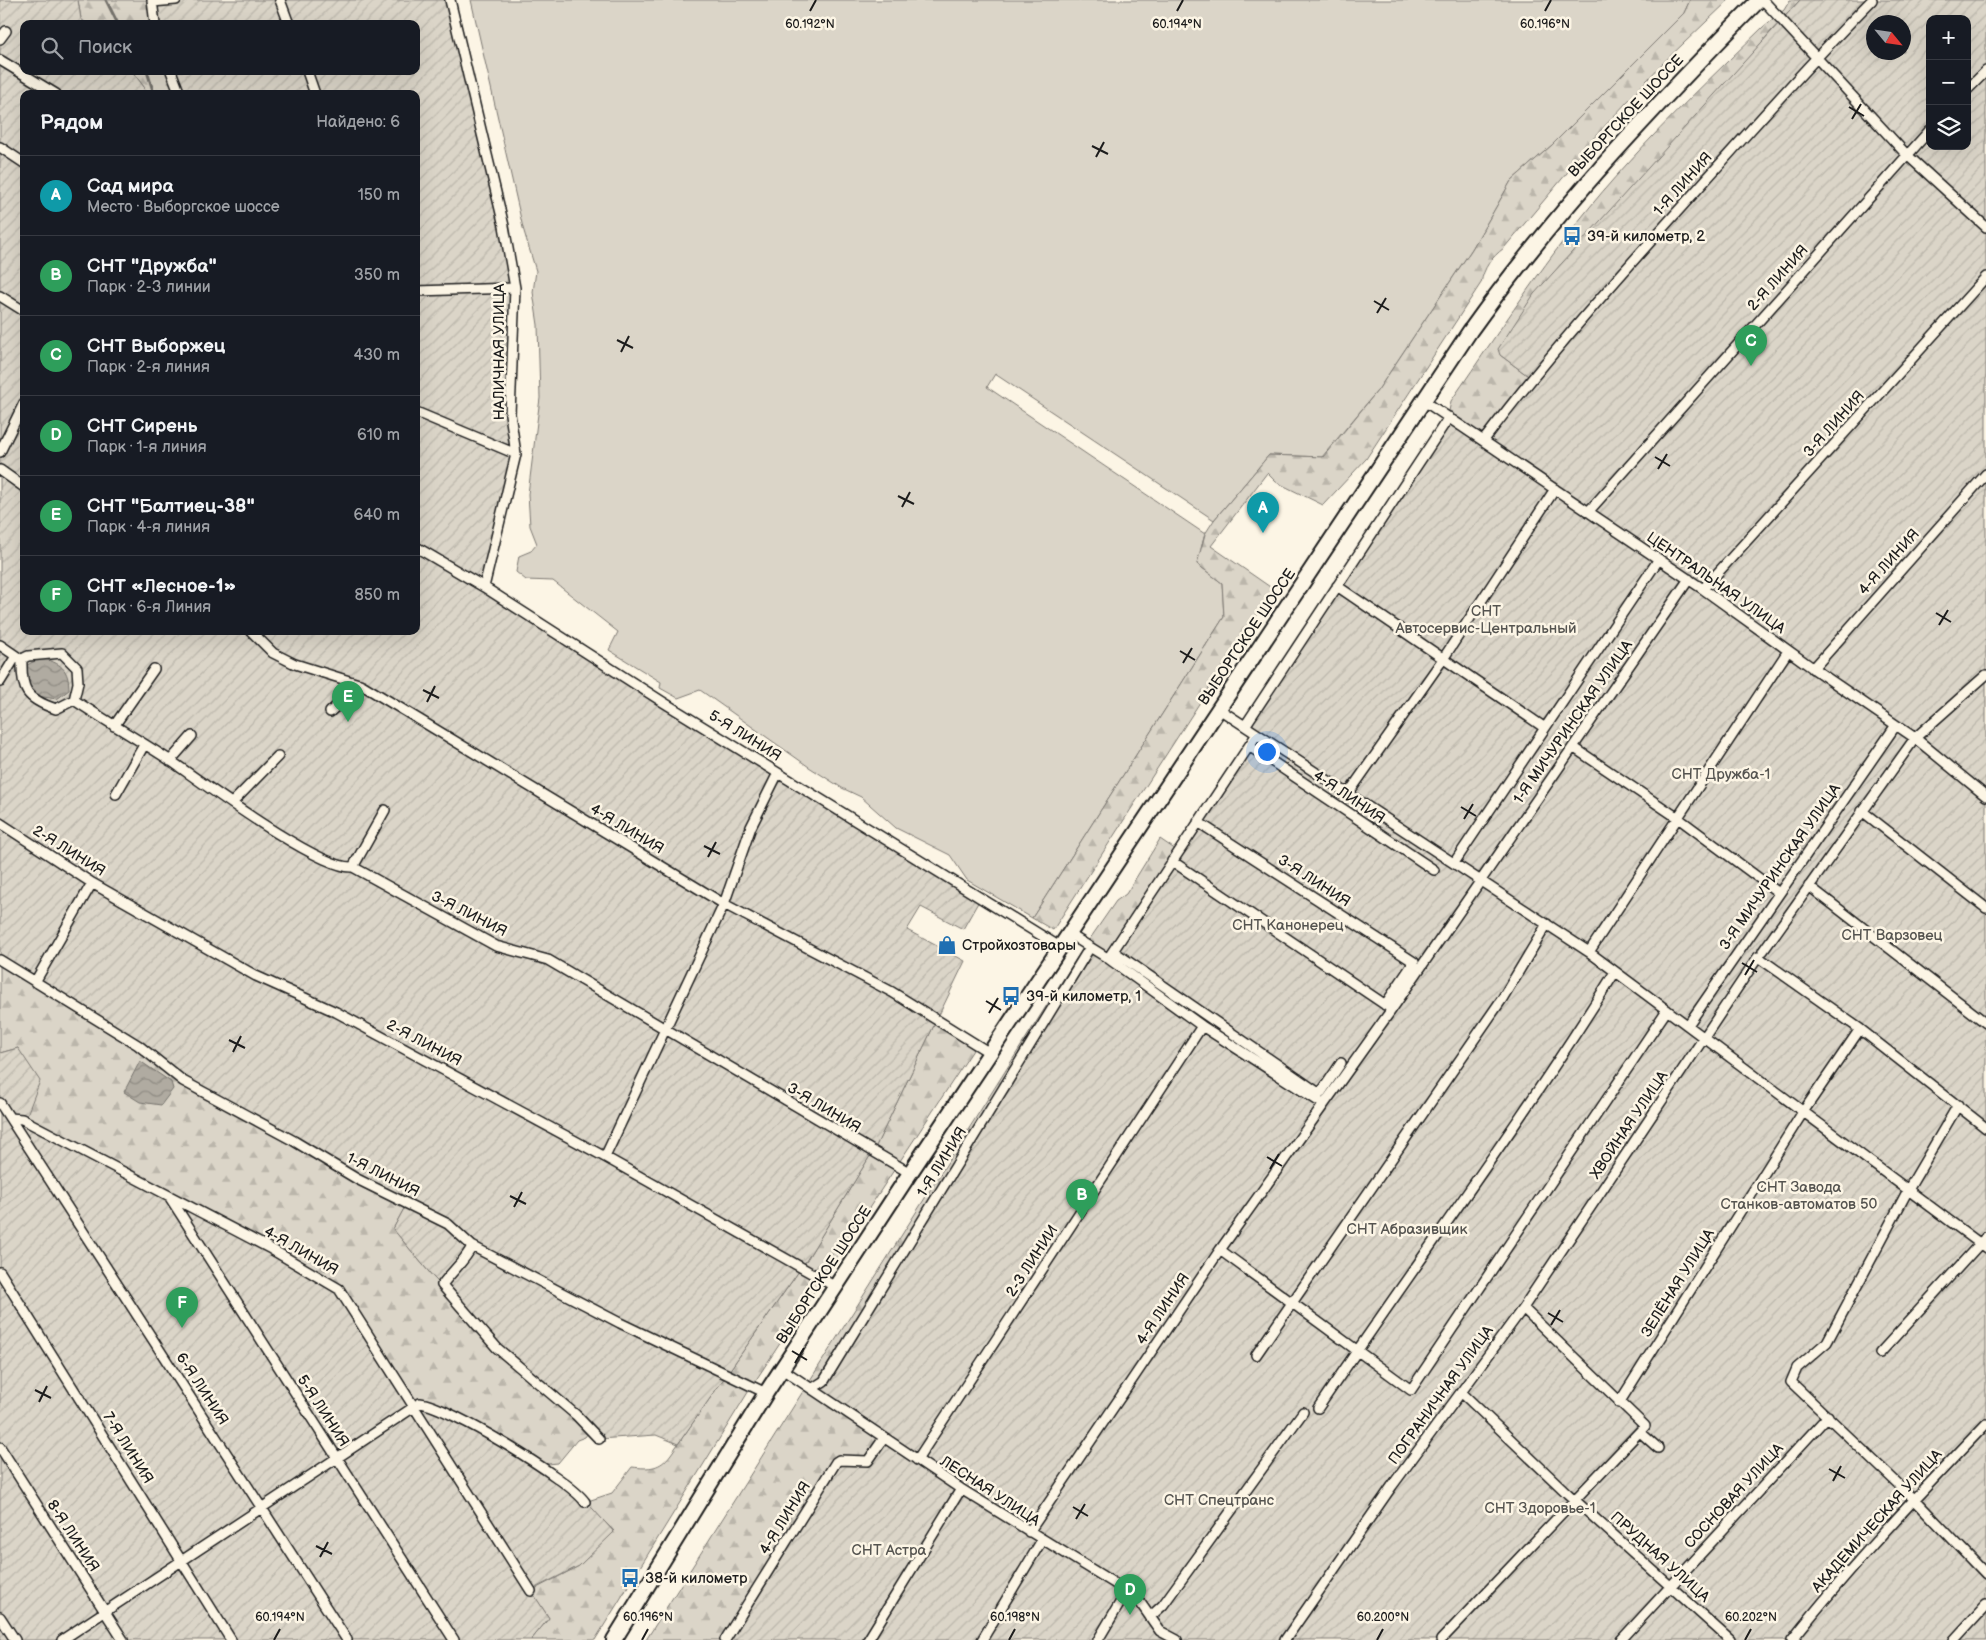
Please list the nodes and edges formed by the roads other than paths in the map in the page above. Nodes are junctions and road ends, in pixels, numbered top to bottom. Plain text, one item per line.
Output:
1 (176, 0) edge
2 (280, 0) edge
3 (450, 0) edge
4 (1761, 0) edge
5 (1872, 0) edge
6 (152, 1) edge
7 (154, 20) edge
8 (288, 20) edge
9 (1816, 57) junction
10 (0, 60) edge
11 (1986, 71) edge
12 (20, 72) edge
13 (25, 75) edge
14 (173, 75) edge
15 (308, 75) edge
16 (1971, 86) edge
17 (49, 90) edge
18 (178, 90) edge
19 (314, 90) edge
20 (1926, 134) edge
21 (0, 147) edge
22 (1906, 154) junction
23 (20, 160) edge
24 (1986, 227) edge
25 (1986, 277) edge
26 (515, 288) junction
27 (420, 291) edge
28 (0, 296) edge
29 (20, 308) edge
30 (1424, 400) junction
31 (20, 411) edge
32 (420, 414) edge
33 (1450, 417) junction
34 (1484, 440) junction
35 (0, 452) edge
36 (516, 454) junction
37 (0, 470) edge
38 (1986, 474) edge
39 (20, 484) edge
40 (1555, 489) junction
41 (1588, 512) junction
42 (420, 549) edge
43 (1659, 559) junction
44 (1688, 579) junction
45 (1337, 586) junction
46 (484, 587) junction
47 (1703, 589) junction
48 (255, 635) edge
49 (0, 645) edge
50 (1788, 651) junction
51 (19, 658) junction
52 (1443, 659) junction
53 (154, 669) dead end
54 (1813, 669) junction
55 (1986, 675) edge
56 (0, 682) edge
57 (360, 684) junction
58 (74, 700) junction
59 (1219, 709) junction
60 (330, 712) dead end
61 (1896, 725) junction
62 (114, 726) junction
63 (1245, 726) junction
64 (1545, 728) junction
65 (1257, 734) junction
66 (192, 736) dead end
67 (1915, 738) junction
68 (144, 745) junction
69 (1249, 746) junction
70 (1574, 747) junction
71 (278, 756) dead end
72 (170, 761) junction
73 (778, 773) junction
74 (116, 794) dead end
75 (1348, 794) junction
76 (1986, 796) edge
77 (232, 803) junction
78 (385, 810) dead end
79 (1862, 811) junction
80 (1678, 818) junction
81 (1198, 822) junction
82 (0, 823) edge
83 (1172, 861) junction
84 (1454, 863) junction
85 (353, 867) junction
86 (1434, 870) dead end
87 (1480, 880) junction
88 (92, 882) junction
89 (1809, 886) junction
90 (1779, 893) junction
91 (724, 904) junction
92 (1986, 908) edge
93 (1547, 924) junction
94 (1069, 934) junction
95 (1090, 947) junction
96 (1060, 948) junction
97 (1589, 952) junction
98 (1760, 954) junction
99 (1110, 955) junction
100 (0, 960) edge
101 (1615, 972) junction
102 (35, 982) junction
103 (1388, 1007) junction
104 (1667, 1010) junction
105 (1986, 1023) edge
106 (1688, 1025) junction
107 (1202, 1026) junction
108 (665, 1028) junction
109 (1860, 1029) junction
110 (1705, 1038) junction
111 (990, 1053) junction
112 (1342, 1063) dead end
113 (0, 1103) edge
114 (1323, 1104) junction
115 (1958, 1106) junction
116 (1804, 1112) junction
117 (10, 1118) junction
118 (1986, 1128) edge
119 (605, 1157) junction
120 (910, 1173) junction
121 (1908, 1190) junction
122 (169, 1196) junction
123 (1984, 1242) edge
124 (472, 1246) junction
125 (1220, 1250) junction
126 (0, 1272) edge
127 (836, 1287) junction
128 (1293, 1302) junction
129 (1523, 1308) junction
130 (1357, 1350) junction
131 (1880, 1353) dead end
132 (1256, 1355) dead end
133 (782, 1369) junction
134 (812, 1388) junction
135 (1461, 1392) junction
136 (766, 1393) junction
137 (1619, 1402) junction
138 (414, 1407) junction
139 (1318, 1408) dead end
140 (1303, 1412) dead end
141 (1828, 1416) junction
142 (1986, 1424) edge
143 (1643, 1429) junction
144 (884, 1438) junction
145 (599, 1439) dead end
146 (0, 1447) edge
147 (1658, 1448) dead end
148 (337, 1458) junction
149 (917, 1460) junction
150 (961, 1489) junction
151 (1914, 1499) junction
152 (1576, 1500) junction
153 (585, 1502) dead end
154 (263, 1509) junction
155 (1029, 1532) junction
156 (1042, 1540) junction
157 (183, 1561) junction
158 (1986, 1574) edge
159 (1670, 1585) junction
160 (531, 1590) dead end
161 (1127, 1591) junction
162 (1986, 1605) edge
163 (105, 1612) junction
164 (0, 1617) edge
165 (1150, 1617) junction
166 (15, 1640) edge
167 (62, 1640) edge
168 (123, 1640) edge
169 (231, 1640) edge
170 (346, 1640) edge
171 (454, 1640) edge
172 (614, 1640) edge
173 (725, 1640) edge
174 (868, 1640) edge
175 (982, 1640) edge
176 (1098, 1640) edge
177 (1177, 1640) edge
178 (1285, 1640) edge
179 (1441, 1640) edge
180 (1621, 1640) edge
181 (1730, 1640) edge
182 (1792, 1640) edge
183 (1954, 1640) edge

1 - 6 street
2 - 8 street
3 - 26 street, НАЛИЧНАЯ УЛИЦА
4 - 9 street
4 - 30 main road, ВЫБОРГСКОЕ ШОССЕ
5 - 9 street, 1-Я ЛИНИЯ
6 - 7 street
9 - 22 street
9 - 34 street, 1-Я ЛИНИЯ
10 - 12 street
11 - 16 street
13 - 17 street
14 - 18 street
15 - 19 street
20 - 22 street, 2-Я ЛИНИЯ
21 - 23 street
22 - 24 street
22 - 41 street, 2-Я ЛИНИЯ
25 - 47 street, 3-Я ЛИНИЯ
26 - 27 street
26 - 36 street, НАЛИЧНАЯ УЛИЦА
28 - 29 street
30 - 33 street, ЦЕНТРАЛЬНАЯ УЛИЦА
30 - 59 main road, ВЫБОРГСКОЕ ШОССЕ
31 - 35 street
32 - 36 street
33 - 34 street, ЦЕНТРАЛЬНАЯ УЛИЦА
33 - 45 street
34 - 40 street, ЦЕНТРАЛЬНАЯ УЛИЦА
36 - 46 street, НАЛИЧНАЯ УЛИЦА
37 - 39 street
38 - 54 street, 4-Я ЛИНИЯ
40 - 41 street, ЦЕНТРАЛЬНАЯ УЛИЦА
40 - 52 street
41 - 43 street, ЦЕНТРАЛЬНАЯ УЛИЦА
42 - 46 street, 5-Я ЛИНИЯ
43 - 44 street, ЦЕНТРАЛЬНАЯ УЛИЦА
43 - 64 street
44 - 47 street, ЦЕНТРАЛЬНАЯ УЛИЦА
44 - 70 street, 1-Я МИЧУРИНСКАЯ УЛИЦА
45 - 52 street
45 - 63 street
46 - 73 street, 5-Я ЛИНИЯ
47 - 50 street, ЦЕНТРАЛЬНАЯ УЛИЦА
48 - 57 street, 4-Я ЛИНИЯ
49 - 51 street
50 - 54 street, ЦЕНТРАЛЬНАЯ УЛИЦА
50 - 80 street
51 - 56 street
51 - 58 street
51 - 58 street
52 - 64 street
52 - 75 street
53 - 62 street
54 - 61 street, ЦЕНТРАЛЬНАЯ УЛИЦА
55 - 67 street
57 - 60 street
57 - 91 street, 4-Я ЛИНИЯ
58 - 62 street, 3-Я ЛИНИЯ
59 - 63 street
59 - 94 main road, ВЫБОРГСКОЕ ШОССЕ
61 - 67 street, ЦЕНТРАЛЬНАЯ УЛИЦА
61 - 90 street, 3-Я МИЧУРИНСКАЯ УЛИЦА
62 - 68 street, 3-Я ЛИНИЯ
63 - 65 street
64 - 84 street
65 - 69 street
65 - 75 street
66 - 72 street
67 - 76 street, ЦЕНТРАЛЬНАЯ УЛИЦА
67 - 79 street, ХВОЙНАЯ УЛИЦА
68 - 72 street, 3-Я ЛИНИЯ
68 - 74 street
69 - 81 street
69 - 86 street, 4-Я ЛИНИЯ
70 - 80 street
70 - 87 street, 1-Я МИЧУРИНСКАЯ УЛИЦА
71 - 77 street
72 - 77 street, 3-Я ЛИНИЯ
73 - 91 street
73 - 96 street, 5-Я ЛИНИЯ
75 - 84 street
77 - 85 street, 3-Я ЛИНИЯ
78 - 85 street
79 - 89 street, ХВОЙНАЯ УЛИЦА
79 - 92 street
80 - 90 street
80 - 97 street
81 - 83 street
81 - 103 street, 3-Я ЛИНИЯ
82 - 88 street, 2-Я ЛИНИЯ
83 - 99 street
83 - 103 street
84 - 87 street
85 - 108 street, 3-Я ЛИНИЯ
87 - 93 street
87 - 103 street, 1-Я МИЧУРИНСКАЯ УЛИЦА
88 - 102 street
88 - 119 street, 2-Я ЛИНИЯ
89 - 98 street, ХВОЙНАЯ УЛИЦА
89 - 105 street
90 - 106 street, 3-Я МИЧУРИНСКАЯ УЛИЦА
91 - 108 street
91 - 111 street, 4-Я ЛИНИЯ
93 - 97 street
93 - 128 street
94 - 95 street
94 - 96 main road, ВЫБОРГСКОЕ ШОССЕ
95 - 99 street
95 - 134 street, 1-Я ЛИНИЯ
96 - 111 main road, ВЫБОРГСКОЕ ШОССЕ
97 - 101 street
98 - 109 street
98 - 110 street, ХВОЙНАЯ УЛИЦА
99 - 107 street
99 - 112 street
100 - 102 street, 1-Я ЛИНИЯ
101 - 104 street
101 - 130 street
102 - 124 street, 1-Я ЛИНИЯ
103 - 114 street, 4-Я ЛИНИЯ
104 - 106 street
104 - 130 street
106 - 110 street
107 - 114 street
107 - 149 street, 2-3 ЛИНИИ
108 - 119 street
108 - 120 street, 3-Я ЛИНИЯ
109 - 115 street
109 - 116 street, ЗЕЛЁНАЯ УЛИЦА
110 - 116 street
110 - 129 street, ХВОЙНАЯ УЛИЦА
111 - 120 main road, ВЫБОРГСКОЕ ШОССЕ
113 - 117 street, 6-Я ЛИНИЯ
114 - 125 street, 4-Я ЛИНИЯ
115 - 118 street
115 - 121 street
116 - 121 street
116 - 137 street, ЗЕЛЁНАЯ УЛИЦА
117 - 122 street, 4-Я ЛИНИЯ
117 - 154 street, 6-Я ЛИНИЯ
119 - 127 street, 2-Я ЛИНИЯ
120 - 127 main road, ВЫБОРГСКОЕ ШОССЕ
121 - 123 street
121 - 141 street
122 - 138 street, 4-Я ЛИНИЯ
122 - 148 street, 5-Я ЛИНИЯ
123 - 131 street
124 - 136 street, 1-Я ЛИНИЯ
124 - 145 street
125 - 128 street
125 - 155 street, 4-Я ЛИНИЯ
126 - 157 street, 7-Я ЛИНИЯ
127 - 133 main road, ВЫБОРГСКОЕ ШОССЕ
128 - 130 street
128 - 132 street
129 - 135 street, ПОГРАНИЧНАЯ УЛИЦА
129 - 137 street
130 - 139 street
133 - 134 street, ЛЕСНАЯ УЛИЦА
133 - 136 main road, ВЫБОРГСКОЕ ШОССЕ
134 - 144 street, ЛЕСНАЯ УЛИЦА
135 - 152 street, ПРУДНАЯ УЛИЦА
135 - 178 street, ПОГРАНИЧНАЯ УЛИЦА
136 - 172 main road, ВЫБОРГСКОЕ ШОССЕ
137 - 143 street
138 - 148 street
138 - 153 street
138 - 160 street, 4-Я ЛИНИЯ
140 - 165 street
141 - 151 street
141 - 159 street, СОСНОВАЯ УЛИЦА
142 - 151 street, АКАДЕМИЧЕСКАЯ УЛИЦА
143 - 147 street
143 - 152 street
144 - 149 street, ЛЕСНАЯ УЛИЦА
144 - 173 street, 4-Я ЛИНИЯ
146 - 163 street, 8-Я ЛИНИЯ
148 - 154 street
148 - 171 street, 5-Я ЛИНИЯ
149 - 150 street, ЛЕСНАЯ УЛИЦА
150 - 155 street, ЛЕСНАЯ УЛИЦА
150 - 174 street
151 - 158 street
151 - 182 street, АКАДЕМИЧЕСКАЯ УЛИЦА
152 - 159 street, ПРУДНАЯ УЛИЦА
152 - 179 street
154 - 157 street
154 - 170 street, 6-Я ЛИНИЯ
155 - 156 street, ЛЕСНАЯ УЛИЦА
156 - 161 street, ЛЕСНАЯ УЛИЦА
156 - 175 street
157 - 163 street
157 - 169 street, 7-Я ЛИНИЯ
159 - 180 street, СОСНОВАЯ УЛИЦА
159 - 181 street, ПРУДНАЯ УЛИЦА
161 - 165 street, ЛЕСНАЯ УЛИЦА
161 - 176 street
162 - 183 street
163 - 167 street
163 - 168 street, 8-Я ЛИНИЯ
164 - 166 street
165 - 177 street, ЛЕСНАЯ УЛИЦА

